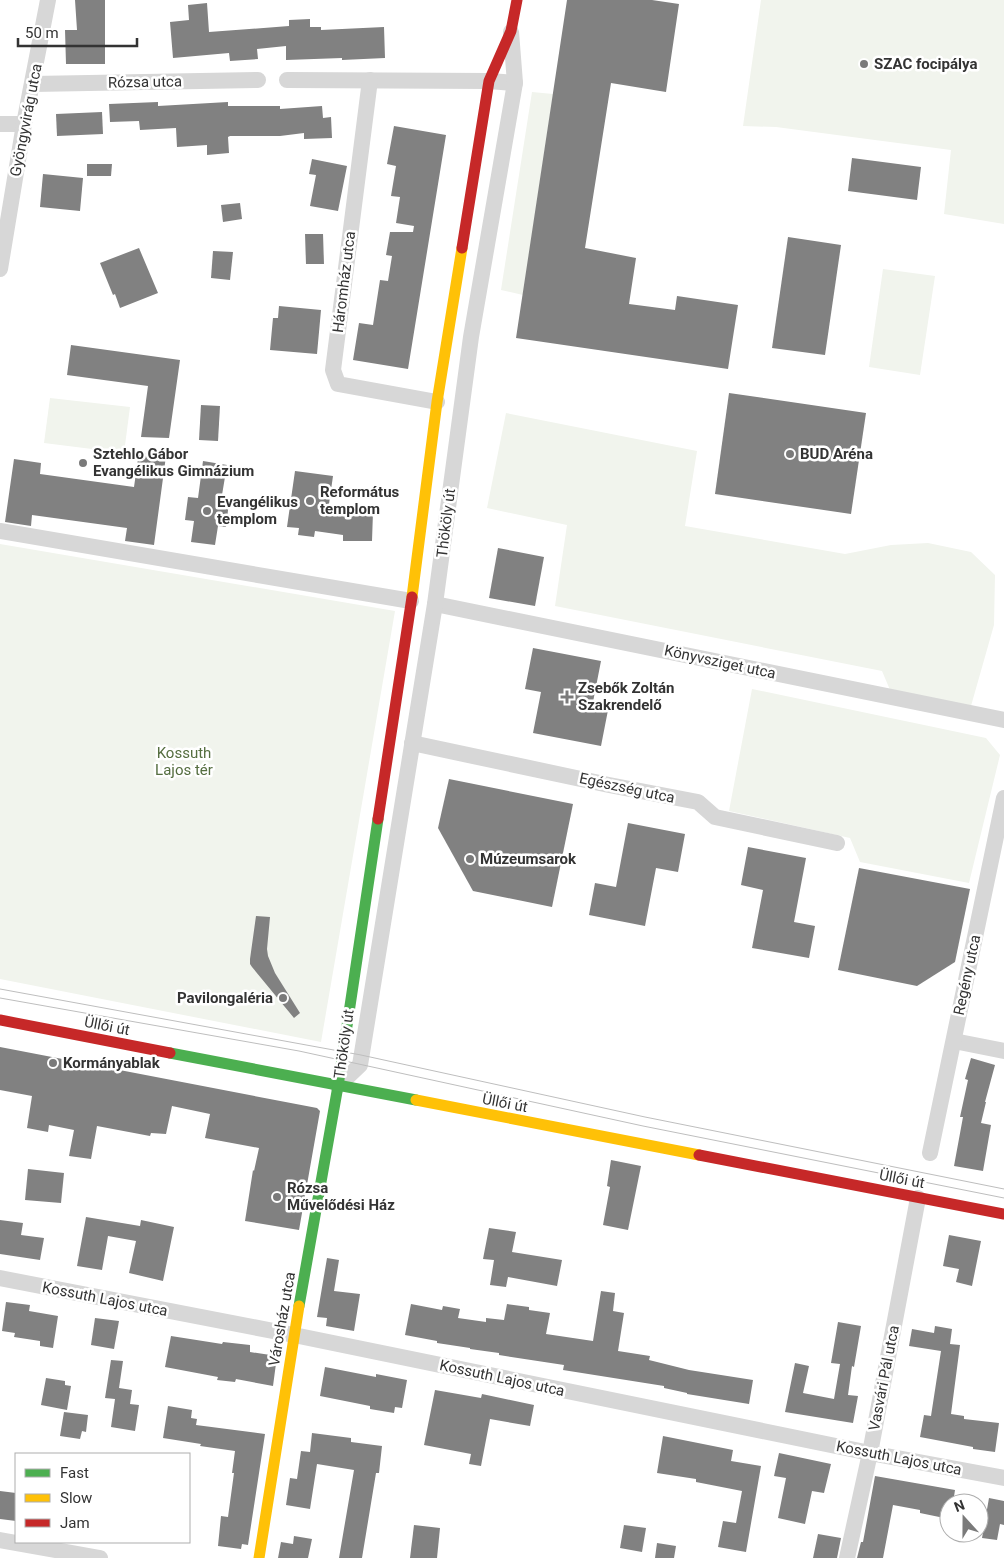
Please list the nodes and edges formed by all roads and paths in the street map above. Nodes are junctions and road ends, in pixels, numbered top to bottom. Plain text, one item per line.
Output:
1 (48, 0) edge
2 (517, 0) edge
3 (511, 31) junction
4 (258, 80) dead end
5 (287, 80) dead end
6 (370, 80) junction
7 (489, 81) junction
8 (515, 83) junction
9 (33, 84) junction
10 (0, 124) edge
11 (24, 124) junction
12 (0, 269) edge
13 (437, 402) junction
14 (0, 531) edge
15 (411, 601) junction
16 (435, 604) junction
17 (1004, 720) edge
18 (412, 743) junction
19 (1004, 798) edge
20 (837, 843) dead end
21 (357, 959) junction
22 (376, 963) junction
23 (0, 1020) edge
24 (954, 1041) junction
25 (1004, 1051) edge
26 (338, 1086) junction
27 (930, 1153) dead end
28 (918, 1198) junction
29 (1004, 1214) edge
30 (0, 1278) edge
31 (294, 1335) junction
32 (870, 1453) junction
33 (1004, 1478) edge
34 (0, 1540) edge
35 (15, 1543) edge
36 (17, 1543) edge
37 (100, 1558) edge
38 (259, 1558) edge
39 (848, 1558) edge

1 - 9 street, Gyöngyvirág utca
2 - 3 street, Thököly út
3 - 7 street, Thököly út
3 - 8 street, Thököly út
4 - 9 street, Rózsa utca
5 - 6 street
6 - 7 street
6 - 13 street, Háromház utca
7 - 8 street
7 - 13 street, Thököly út
8 - 16 street, Thököly út
9 - 11 street, Gyöngyvirág utca
10 - 11 street
11 - 12 street, Gyöngyvirág utca
13 - 15 street, Thököly út
14 - 15 street
15 - 21 street, Thököly út
16 - 17 street, Könyvsziget utca
16 - 18 street, Thököly út
18 - 20 street, Egészség utca
18 - 22 street, Thököly út
19 - 24 street, Regény utca
21 - 22 street
21 - 26 street, Thököly út
22 - 26 street, Thököly út
23 - 26 street, Üllői út
24 - 25 street
24 - 27 street, Regény utca
26 - 28 street, Üllői út
26 - 31 street, Városház utca
28 - 29 street, Üllői út
28 - 32 street, Vasvári Pál utca
30 - 31 street, Kossuth Lajos utca
31 - 32 street, Kossuth Lajos utca
31 - 38 street, Városház utca
32 - 33 street, Kossuth Lajos utca
32 - 39 street, Vasvári Pál utca
34 - 35 street
36 - 37 street

